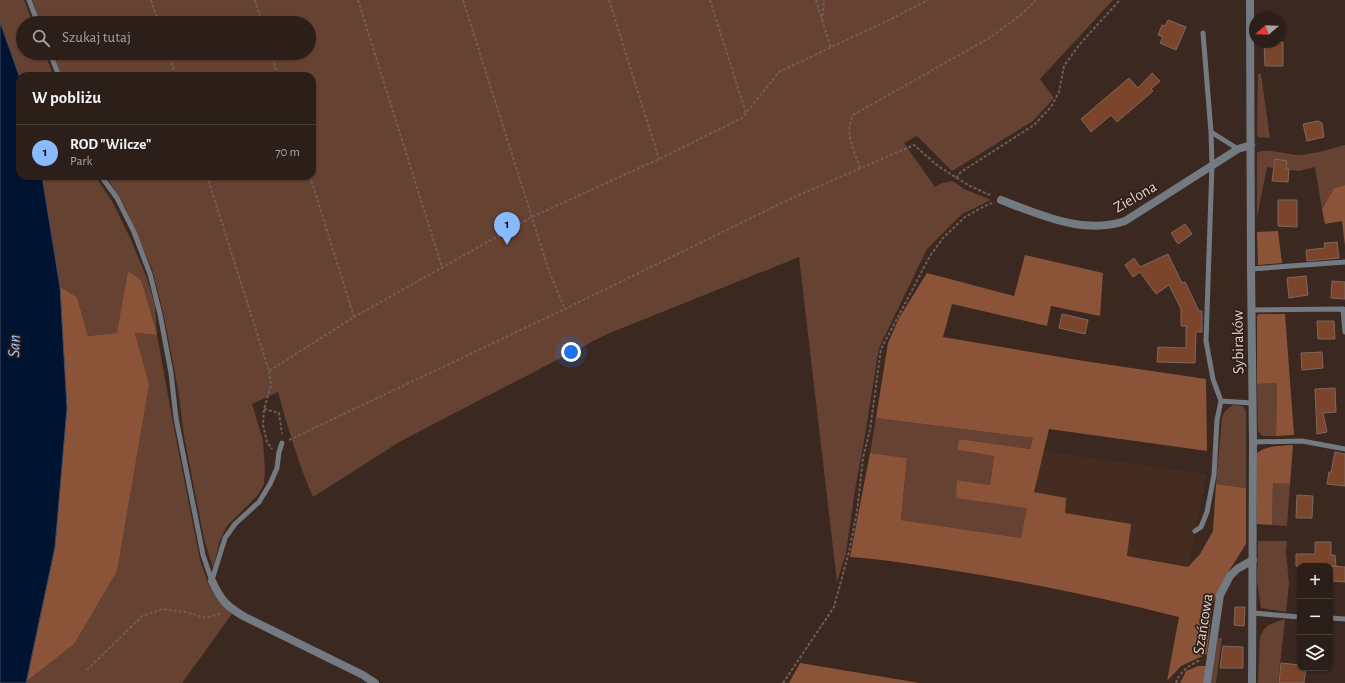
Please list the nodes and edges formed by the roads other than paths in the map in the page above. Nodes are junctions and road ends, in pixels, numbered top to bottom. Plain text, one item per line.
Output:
1 (29, 0) edge
2 (1250, 0) edge
3 (35, 16) edge
4 (1203, 33) dead end
5 (53, 60) edge
6 (57, 72) edge
7 (1211, 132) junction
8 (1251, 145) junction
9 (1238, 149) junction
10 (1212, 165) junction
11 (104, 180) edge
12 (1001, 200) road end
13 (1345, 262) edge
14 (1251, 270) junction
15 (1251, 310) junction
16 (1345, 332) edge
17 (1221, 401) junction
18 (1252, 403) junction
19 (1253, 442) junction
20 (282, 443) road end
21 (1345, 449) edge
22 (1195, 530) dead end
23 (1253, 560) junction
24 (212, 581) junction
25 (1253, 614) junction
26 (1297, 616) edge
27 (1333, 618) edge
28 (1345, 619) edge
29 (375, 683) edge
30 (1207, 683) edge
31 (1252, 683) edge

1 - 3 lane
2 - 8 street, Sybiraków
4 - 7 lane
5 - 6 lane
7 - 9 lane
7 - 10 lane
8 - 9 street, Zielona
8 - 14 street, Sybiraków
9 - 10 street, Zielona
10 - 12 street, Zielona
10 - 17 lane
11 - 24 lane
13 - 14 lane
14 - 15 street, Sybiraków
15 - 16 lane
15 - 18 street, Sybiraków
17 - 18 lane
17 - 22 lane
18 - 19 street, Sybiraków
19 - 21 lane
19 - 23 street, Sybiraków
20 - 24 lane
23 - 25 street, Sybiraków
23 - 30 street, Szańcowa
24 - 29 street
25 - 26 lane
25 - 31 street, Sybiraków
27 - 28 lane

